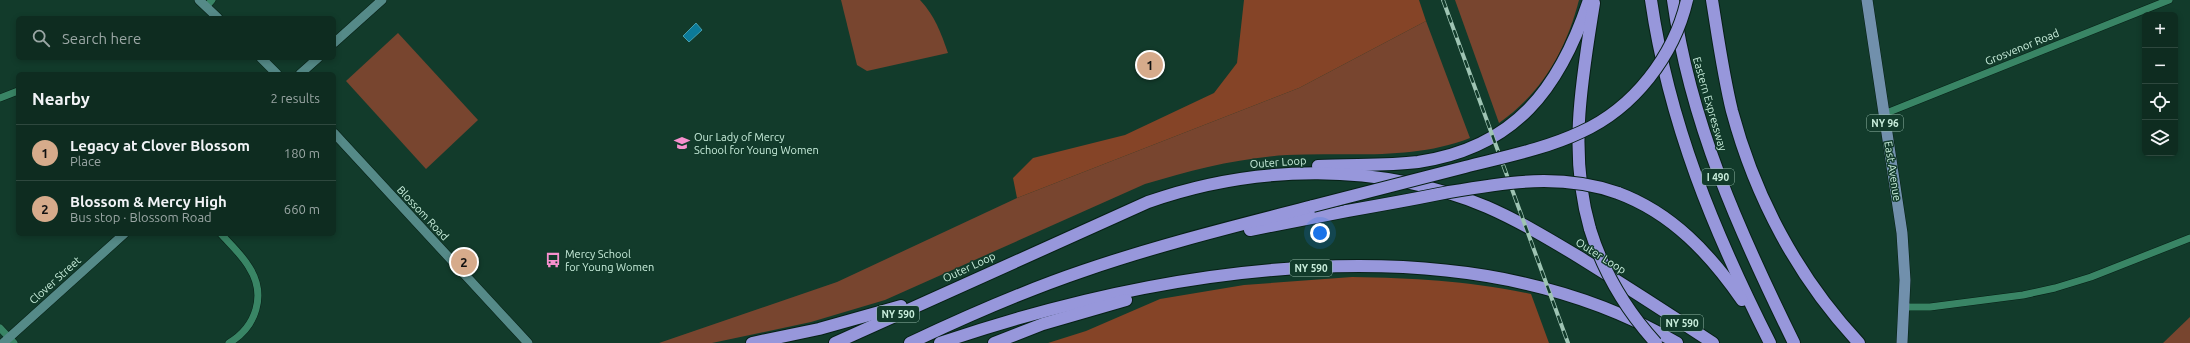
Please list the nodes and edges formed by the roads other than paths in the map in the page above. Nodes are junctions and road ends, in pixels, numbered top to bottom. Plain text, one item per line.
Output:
1 (199, 0) edge
2 (382, 0) edge
3 (1589, 0) edge
4 (1594, 0) edge
5 (1651, 0) edge
6 (1673, 0) edge
7 (1688, 0) edge
8 (1712, 0) edge
9 (1867, 0) edge
10 (2169, 0) edge
11 (209, 3) edge
12 (217, 16) edge
13 (336, 41) edge
14 (263, 60) edge
15 (316, 60) edge
16 (275, 72) edge
17 (302, 72) edge
18 (16, 92) edge
19 (0, 98) edge
20 (1884, 114) junction
21 (336, 135) edge
22 (1240, 178) junction
23 (122, 236) edge
24 (223, 236) edge
25 (2190, 238) edge
26 (1167, 246) junction
27 (1209, 278) junction
28 (961, 285) junction
29 (1651, 302) junction
30 (1904, 307) junction
31 (0, 328) edge
32 (1768, 339) edge
33 (9, 341) edge
34 (229, 343) edge
35 (528, 343) edge
36 (752, 343) edge
37 (835, 343) edge
38 (910, 343) edge
39 (940, 343) edge
40 (994, 343) edge
41 (1656, 343) edge
42 (1676, 343) edge
43 (1713, 343) edge
44 (1722, 343) edge
45 (1794, 343) edge
46 (1859, 343) edge
47 (1902, 343) edge

1 - 11 street
2 - 13 street
3 - 22 highway
4 - 41 highway, bridge
5 - 32 highway, I 490
6 - 45 highway, Eastern Expressway / I 490
7 - 26 highway, bridge
8 - 46 highway
9 - 20 main road, East Avenue / NY 96
10 - 20 street, Grosvenor Road
11 - 12 street
14 - 16 street
15 - 17 street
18 - 19 street
20 - 30 main road, East Avenue / NY 96
21 - 35 street, Blossom Road
22 - 28 highway, Outer Loop / NY 590
22 - 29 highway, Outer Loop / NY 590
23 - 33 street, Clover Street
24 - 34 street
25 - 30 street
26 - 32 highway, bridge
26 - 38 highway
27 - 39 highway, NY 590
27 - 40 highway
27 - 42 highway, NY 590
28 - 36 highway
28 - 37 highway, Outer Loop / NY 590
29 - 43 highway, Outer Loop / NY 590
29 - 44 highway
30 - 47 main road, East Avenue / NY 96
31 - 33 street

